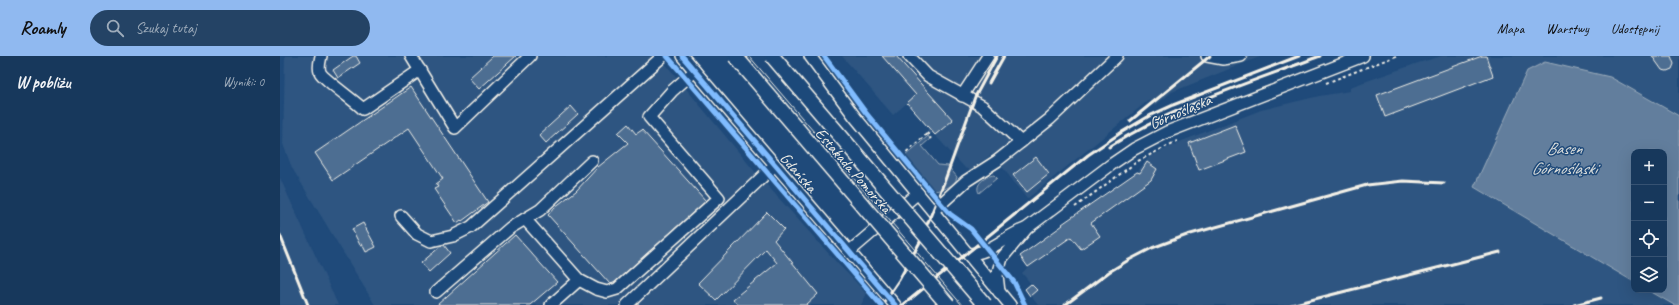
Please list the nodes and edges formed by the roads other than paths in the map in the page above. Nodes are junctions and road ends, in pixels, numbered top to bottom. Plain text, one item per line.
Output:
1 (321, 56) edge
2 (410, 56) edge
3 (530, 56) edge
4 (663, 56) edge
5 (682, 56) edge
6 (735, 56) edge
7 (772, 56) edge
8 (810, 56) edge
9 (909, 56) edge
10 (988, 56) edge
11 (1117, 56) edge
12 (1207, 56) edge
13 (1241, 56) edge
14 (1363, 56) edge
15 (420, 70) junction
16 (695, 71) junction
17 (962, 96) junction
18 (1021, 142) junction
19 (592, 161) dead end
20 (775, 165) junction
21 (918, 192) junction
22 (933, 211) junction
23 (401, 216) dead end
24 (525, 220) junction
25 (1028, 228) junction
26 (850, 251) junction
27 (968, 254) junction
28 (579, 280) junction
29 (436, 292) dead end
30 (999, 292) junction
31 (551, 305) edge
32 (628, 305) edge
33 (896, 305) edge
34 (948, 305) edge
35 (985, 305) edge
36 (1010, 305) edge

1 - 15 street
2 - 15 street
3 - 15 street
4 - 23 street
5 - 16 street, Gdańska
6 - 34 main road, Estakada Pomorska, bridge
7 - 35 main road, Estakada Pomorska, bridge
8 - 21 street
9 - 17 street
10 - 17 street
11 - 18 street
12 - 13 street
14 - 25 street, Górnośląska
16 - 20 street, Gdańska
16 - 28 street
17 - 18 street
18 - 22 street
19 - 24 street
20 - 26 street, Gdańska
20 - 32 street
21 - 22 street
21 - 26 street
22 - 27 street
24 - 28 street
24 - 29 street
25 - 27 street, Górnośląska
25 - 30 street, Górnośląska
26 - 33 street, Gdańska
27 - 30 street
28 - 31 street
30 - 36 street

